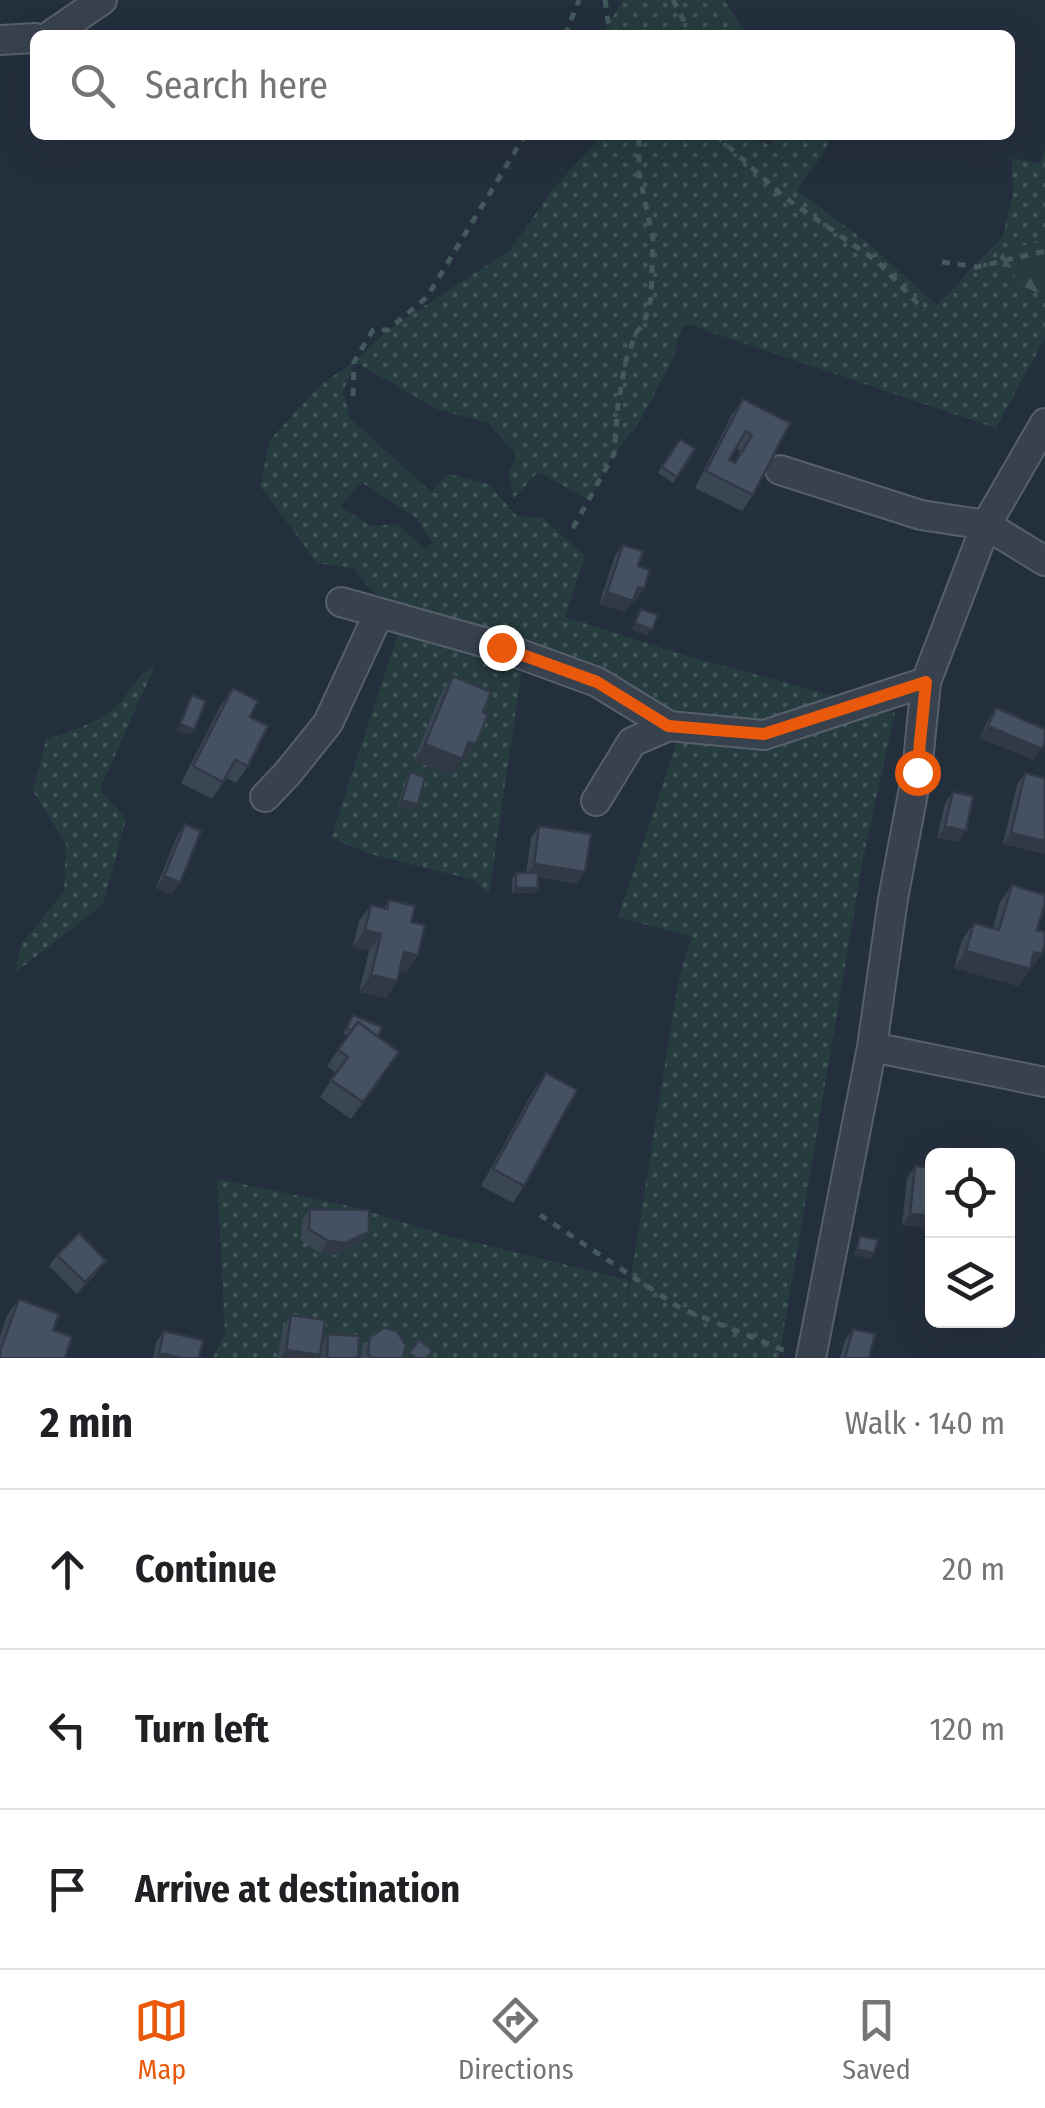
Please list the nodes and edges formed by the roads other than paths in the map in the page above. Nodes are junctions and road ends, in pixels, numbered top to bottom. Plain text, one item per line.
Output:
1 (102, 0) edge
2 (58, 30) edge
3 (30, 38) edge
4 (0, 40) edge
5 (1045, 423) edge
6 (780, 470) edge
7 (986, 525) junction
8 (1045, 561) edge
9 (341, 602) dead end
10 (379, 613) junction
11 (926, 682) junction
12 (668, 726) junction
13 (264, 797) dead end
14 (596, 801) dead end
15 (872, 1046) junction
16 (1045, 1082) edge
17 (799, 1354) edge

1 - 2 street
3 - 4 street
5 - 7 street
6 - 7 street
7 - 8 street
7 - 11 street
9 - 10 street
10 - 12 street
10 - 13 street
11 - 12 street
11 - 15 street
12 - 14 street
15 - 16 street
15 - 17 street

